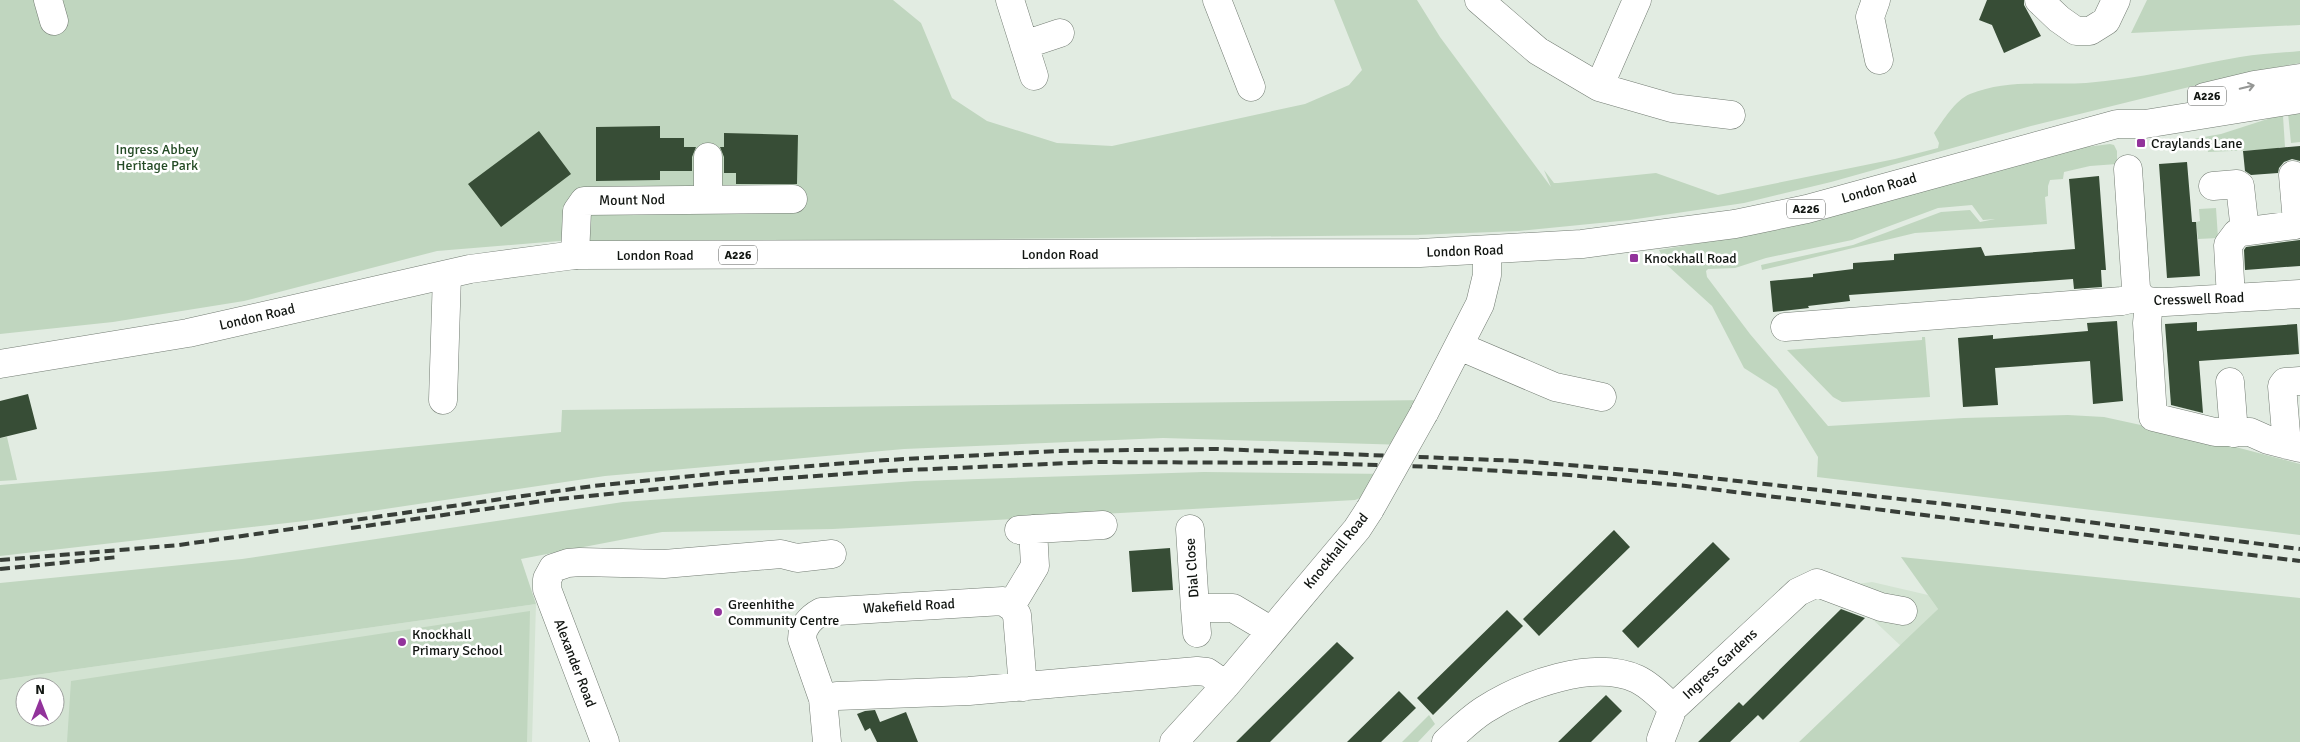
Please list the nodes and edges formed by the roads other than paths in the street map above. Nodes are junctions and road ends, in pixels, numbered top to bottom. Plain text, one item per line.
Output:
1 (1010, 0) edge
2 (1217, 0) edge
3 (1480, 0) edge
4 (1638, 0) edge
5 (1876, 0) edge
6 (2039, 0) edge
7 (2116, 0) edge
8 (1060, 33) dead end
9 (1024, 45) junction
10 (1879, 60) dead end
11 (1034, 76) dead end
12 (2300, 78) edge
13 (1252, 87) dead end
14 (1599, 87) junction
15 (2300, 99) edge
16 (1731, 115) dead end
17 (2117, 124) junction
18 (708, 157) dead end
19 (2128, 169) dead end
20 (2293, 175) dead end
21 (2213, 186) dead end
22 (708, 199) junction
23 (793, 199) dead end
24 (2245, 231) junction
25 (1487, 251) junction
26 (575, 256) junction
27 (447, 275) junction
28 (2300, 294) edge
29 (2231, 298) junction
30 (2144, 299) junction
31 (1785, 327) dead end
32 (1459, 346) junction
33 (0, 364) edge
34 (2300, 381) edge
35 (2230, 382) dead end
36 (1602, 397) dead end
37 (443, 400) dead end
38 (2234, 433) junction
39 (2293, 446) edge
40 (1103, 525) dead end
41 (1190, 528) dead end
42 (832, 554) dead end
43 (1011, 606) junction
44 (1904, 611) dead end
45 (1270, 630) junction
46 (1226, 685) junction
47 (1023, 687) junction
48 (823, 699) junction
49 (1672, 708) junction
50 (1455, 739) edge
51 (1661, 739) dead end
52 (605, 742) edge
53 (827, 742) edge
54 (1174, 742) edge

1 - 9 street
2 - 13 street
3 - 14 street
4 - 14 street
5 - 10 street
6 - 7 street
8 - 9 street
9 - 11 street
17 -> 12 street, London Road / A226
14 - 16 street
15 - 17 street, London Road
17 - 25 street, London Road / A226
18 - 22 street
19 - 30 street, Cresswell Road
20 - 24 street
21 - 24 street
22 - 23 street, Mount Nod
22 - 26 street, Mount Nod
24 - 29 street
25 - 26 street, London Road / A226
25 - 32 street, Knockhall Road
26 - 27 street, London Road / A226
27 - 33 street, London Road / A226
27 - 37 street
28 - 29 street, Cresswell Road
29 - 30 street, Cresswell Road
30 - 31 street
30 - 38 street
32 - 36 street
32 - 45 street, Knockhall Road, bridge
34 - 39 street
35 - 38 street
38 - 39 street
40 - 43 street
41 - 45 street, Dial Close
42 - 52 street, Alexander Road
43 - 47 street
43 - 48 street, Wakefield Road
44 - 49 street, Ingress Gardens
45 - 46 street, Knockhall Road
46 - 47 street
46 - 54 street, Knockhall Road
47 - 48 street
48 - 53 street, Wakefield Road
49 - 50 street, Ingress Gardens
49 - 51 street

